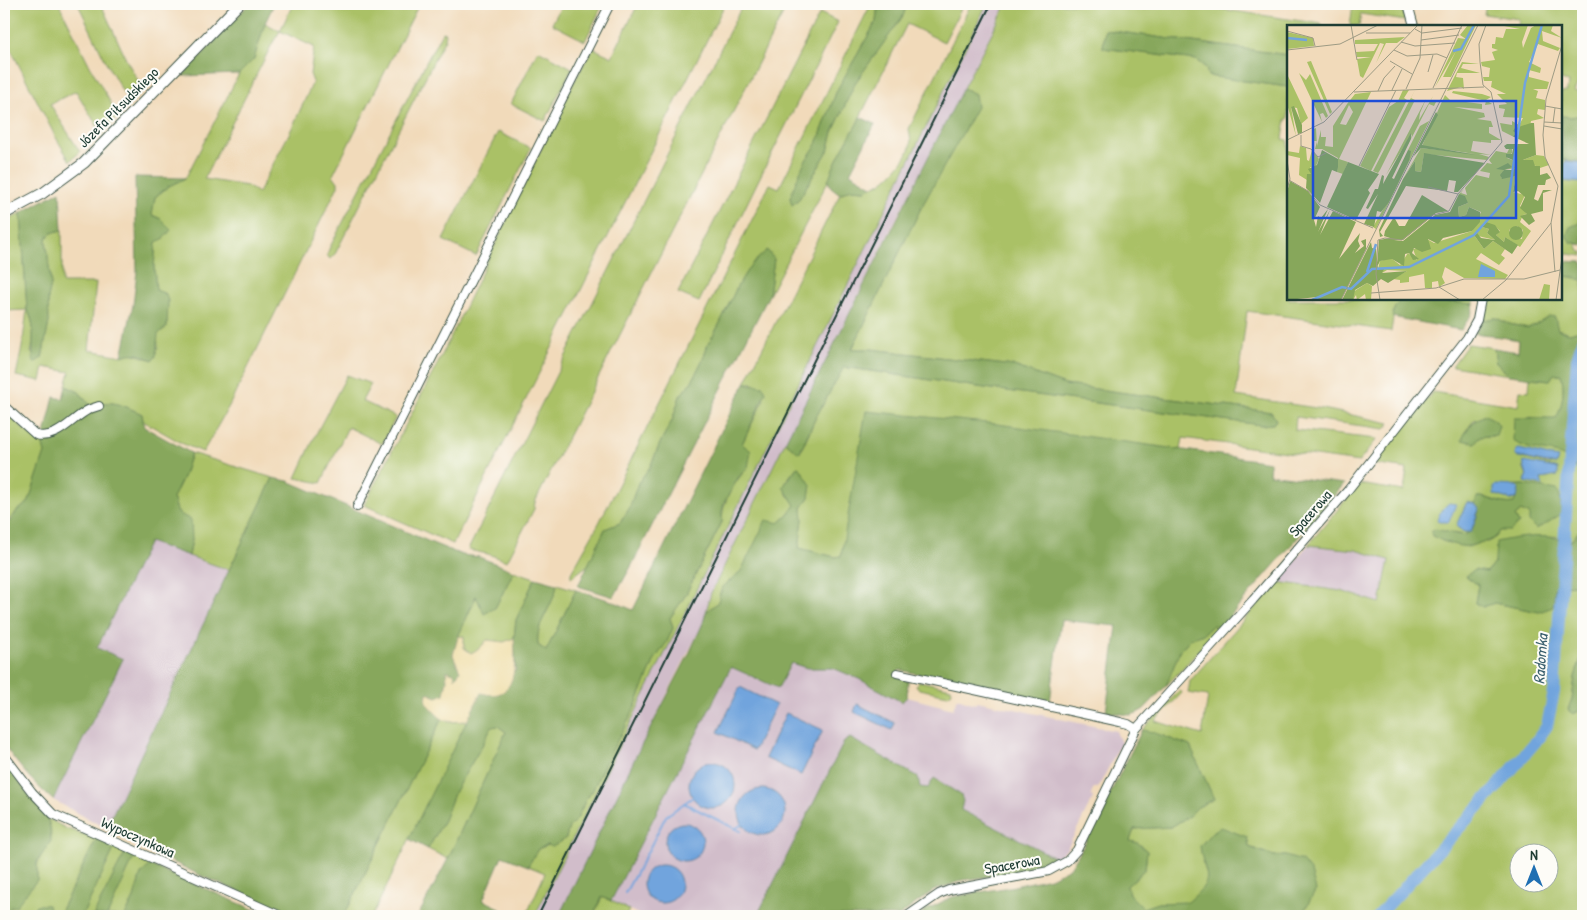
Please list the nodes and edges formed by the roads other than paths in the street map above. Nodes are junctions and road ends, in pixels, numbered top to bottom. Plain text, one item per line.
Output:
1 (239, 4) edge
2 (610, 4) edge
3 (1408, 4) edge
4 (1414, 25) edge
5 (4, 214) edge
6 (1481, 300) edge
7 (4, 406) edge
8 (99, 406) dead end
9 (357, 507) dead end
10 (897, 673) dead end
11 (1136, 729) junction
12 (4, 755) edge
13 (281, 916) edge
14 (907, 916) edge

1 - 5 street, Józefa Piłsudskiego
2 - 9 street
3 - 4 street
6 - 11 street, Spacerowa
7 - 8 street
10 - 11 street
11 - 14 street, Spacerowa
12 - 13 street, Wypoczynkowa

